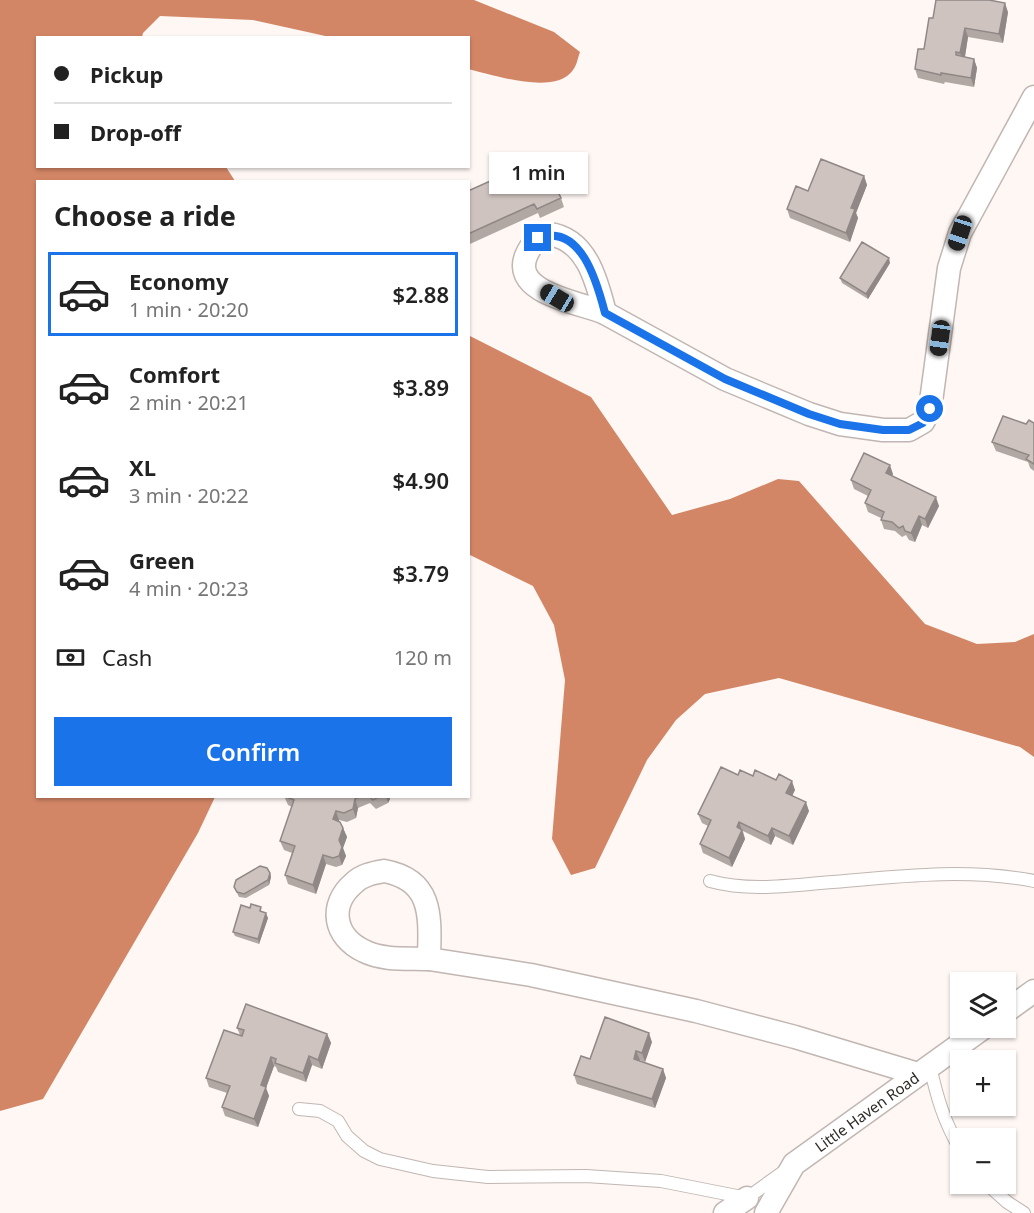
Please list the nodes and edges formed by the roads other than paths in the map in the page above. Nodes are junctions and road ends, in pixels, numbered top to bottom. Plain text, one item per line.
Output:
1 (1034, 97) edge
2 (605, 313) dead end
3 (710, 881) dead end
4 (1034, 881) edge
5 (429, 959) junction
6 (1034, 991) edge
7 (1016, 1004) edge
8 (969, 1038) edge
9 (924, 1070) junction
10 (299, 1109) dead end
11 (950, 1131) edge
12 (794, 1164) junction
13 (998, 1194) edge
14 (747, 1197) junction
15 (725, 1213) edge
16 (766, 1213) edge
17 (1024, 1213) edge

1 - 2 street
3 - 4 lane
5 - 5 street
5 - 9 street
6 - 7 street
8 - 9 street, Little Haven Road
9 - 11 lane
9 - 12 street, Little Haven Road
10 - 14 lane
12 - 14 lane
12 - 16 street, Little Haven Road
13 - 17 lane
14 - 15 street

